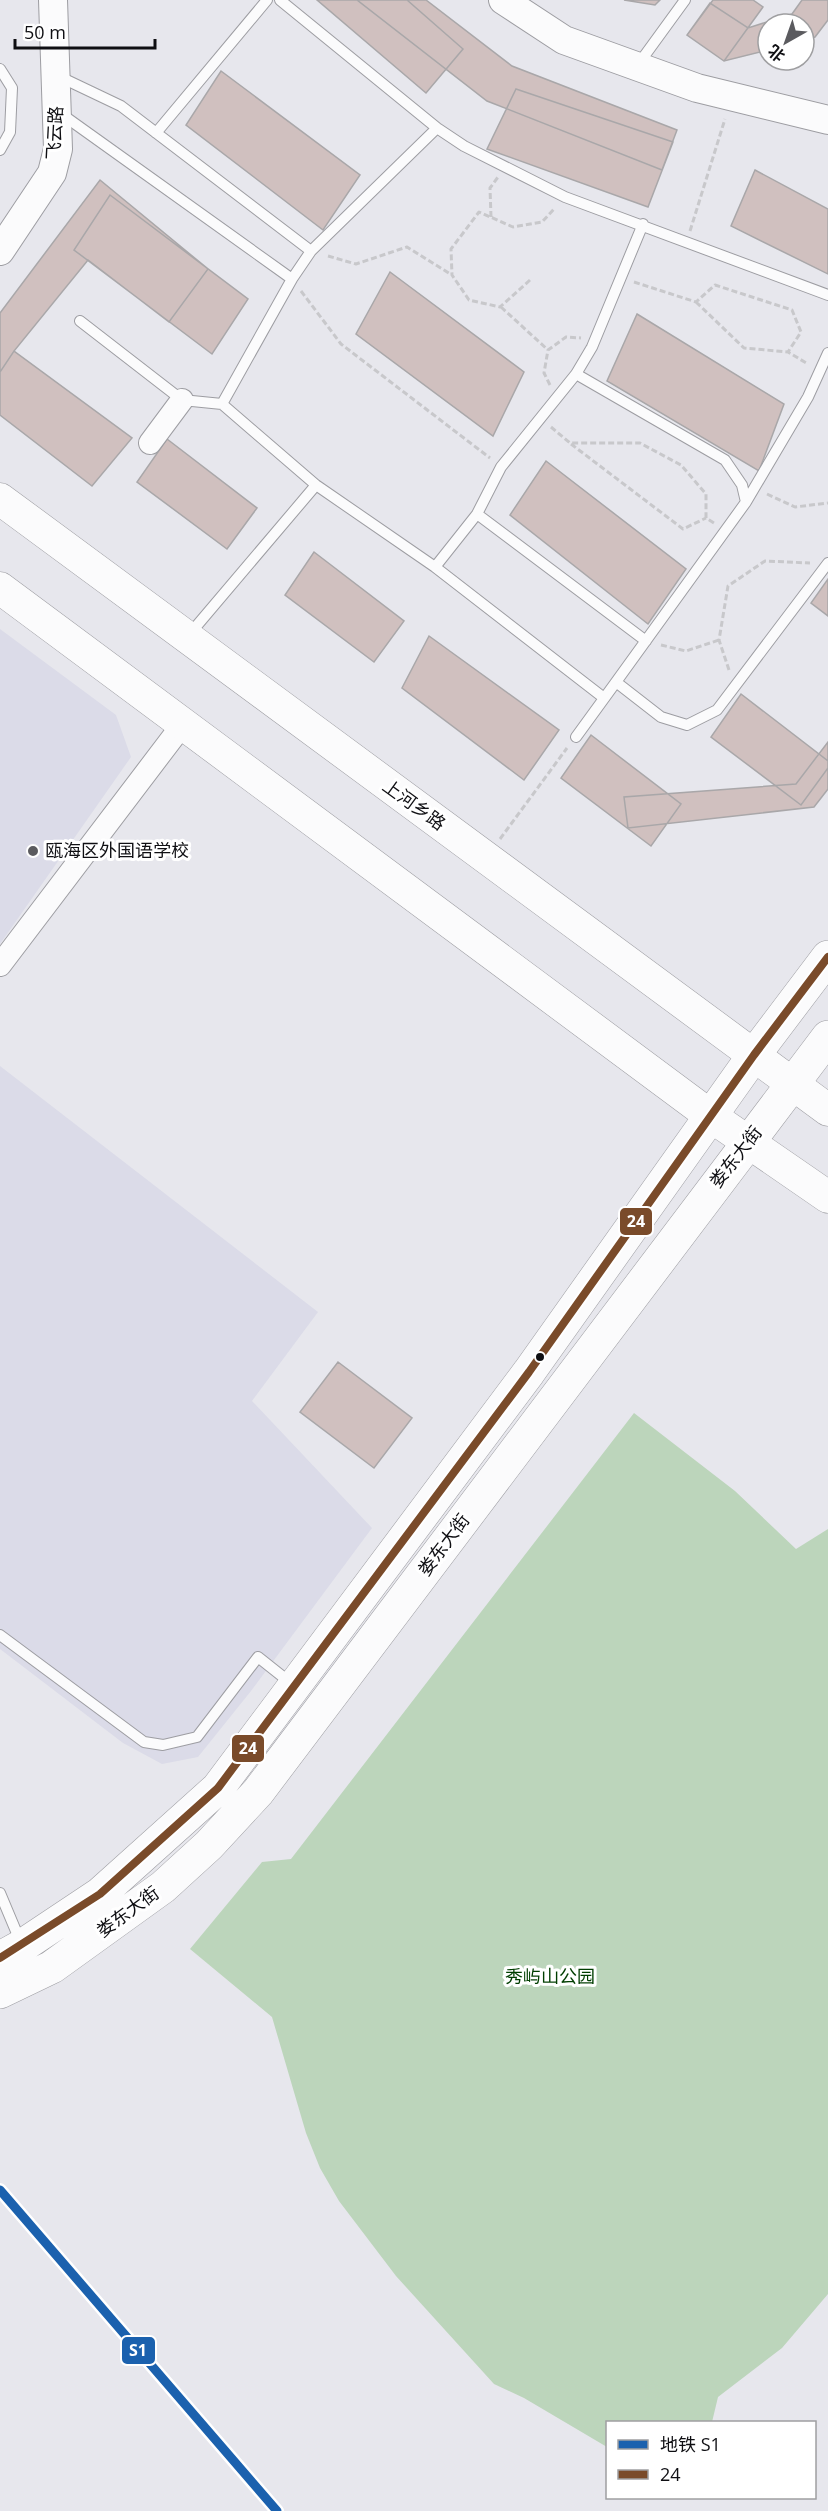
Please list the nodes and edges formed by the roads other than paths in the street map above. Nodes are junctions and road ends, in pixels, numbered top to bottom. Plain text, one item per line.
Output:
1 (53, 0) edge
2 (267, 0) edge
3 (280, 0) edge
4 (503, 0) edge
5 (685, 0) edge
6 (637, 66) junction
7 (0, 69) edge
8 (56, 75) junction
9 (57, 110) junction
10 (828, 119) edge
11 (437, 128) junction
12 (156, 133) junction
13 (0, 150) edge
14 (643, 224) junction
15 (0, 251) edge
16 (310, 251) junction
17 (292, 279) junction
18 (828, 295) edge
19 (80, 321) dead end
20 (828, 353) edge
21 (576, 374) junction
22 (182, 400) junction
23 (222, 404) junction
24 (150, 443) dead end
25 (316, 485) junction
26 (0, 499) edge
27 (746, 502) junction
28 (477, 514) junction
29 (828, 563) edge
30 (435, 567) junction
31 (0, 588) edge
32 (187, 637) junction
33 (646, 641) junction
34 (616, 682) junction
35 (604, 698) junction
36 (183, 724) junction
37 (576, 737) road end
38 (828, 957) edge
39 (0, 965) edge
40 (828, 1037) edge
41 (754, 1055) junction
42 (793, 1084) junction
43 (828, 1110) edge
44 (712, 1117) junction
45 (749, 1140) junction
46 (828, 1197) edge
47 (0, 1635) edge
48 (295, 1686) junction
49 (0, 1893) edge
50 (11, 1952) edge
51 (0, 1992) edge

1 - 8 street, 飞云路
2 - 12 lane
3 - 11 lane
4 - 6 street
5 - 6 lane
6 - 10 street
7 - 13 lane
8 - 9 street, 飞云路
8 - 12 lane
9 - 15 street, 飞云路
9 - 17 lane
11 - 14 lane
11 - 16 lane
12 - 16 lane
14 - 18 lane
14 - 21 lane
16 - 17 lane
17 - 23 lane
19 - 22 lane
20 - 27 lane
21 - 27 lane
21 - 28 lane
22 - 23 lane
22 - 24 street
23 - 25 lane
25 - 30 lane
25 - 32 lane
26 - 32 main road, 上河乡路
27 - 33 lane
28 - 30 lane
28 - 33 lane
29 - 34 lane
30 - 35 lane
31 - 36 main road
32 - 41 main road, 上河乡路
33 - 34 lane
34 - 35 lane
35 - 37 lane
36 - 39 street
36 - 44 main road
38 - 41 main road, 娄东大街
40 - 42 main road, 娄东大街
41 - 42 main road, 上河乡路
41 - 44 main road, 娄东大街
42 - 43 main road, 上河乡路
42 - 45 main road, 娄东大街
44 - 45 main road
44 - 48 main road, 娄东大街
45 - 46 main road
45 - 51 main road, 娄东大街
47 - 48 lane
48 - 50 main road, 娄东大街
49 - 50 lane

